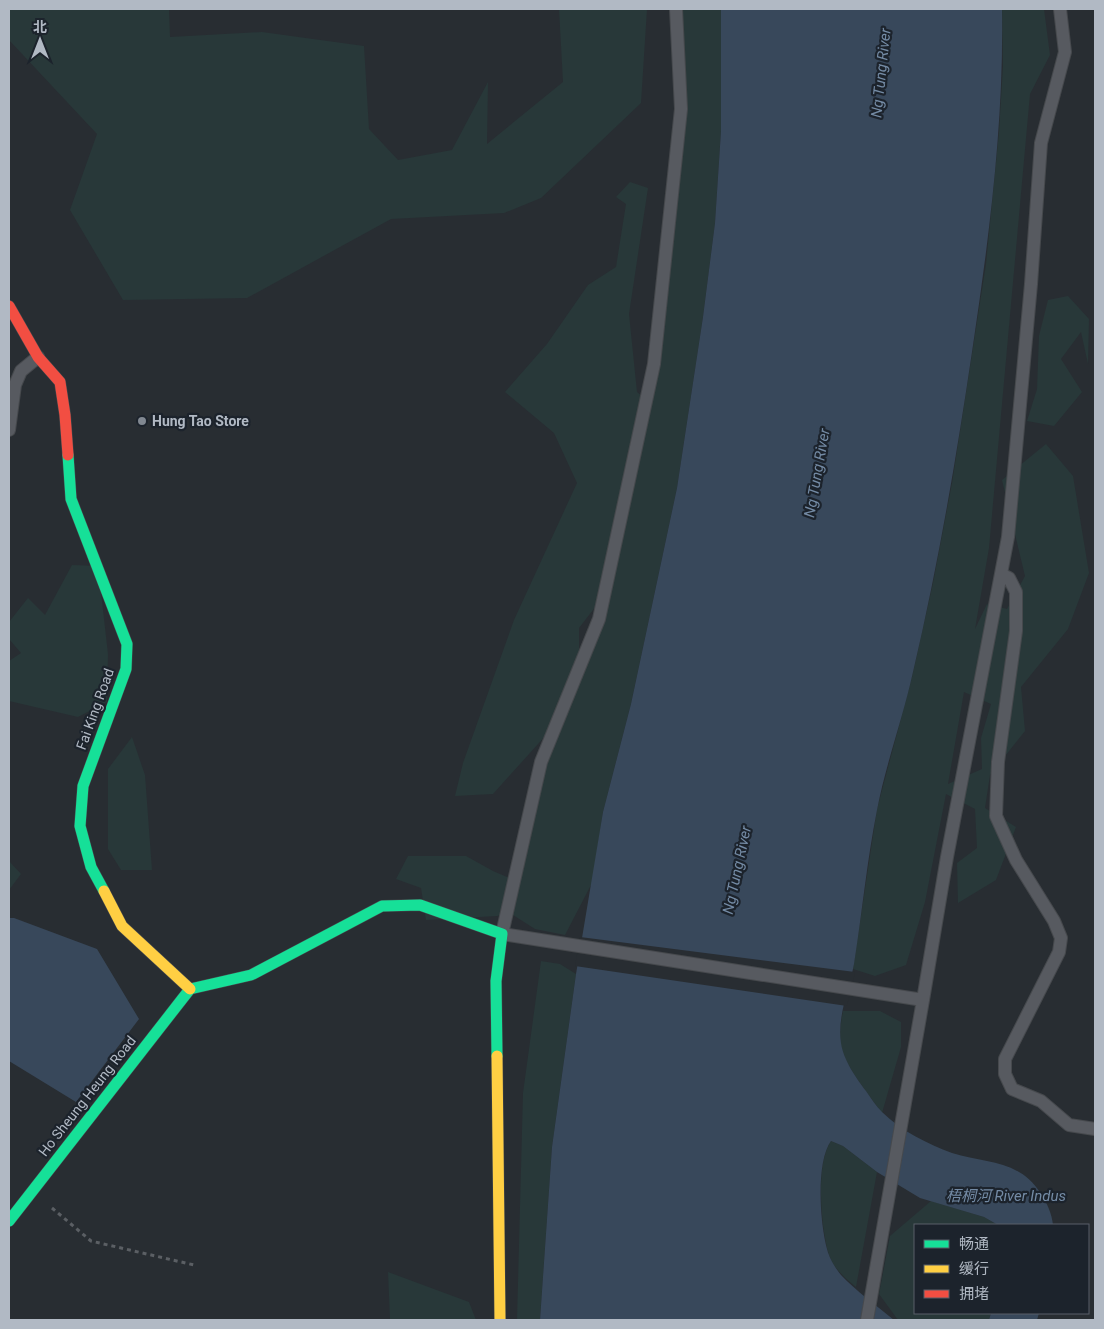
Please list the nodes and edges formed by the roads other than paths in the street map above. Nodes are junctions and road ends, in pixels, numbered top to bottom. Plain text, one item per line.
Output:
1 (676, 9) edge
2 (1060, 9) edge
3 (9, 306) edge
4 (38, 357) junction
5 (9, 430) edge
6 (1001, 574) junction
7 (502, 934) junction
8 (190, 989) junction
9 (924, 1000) junction
10 (1095, 1129) edge
11 (9, 1221) edge
12 (500, 1320) edge
13 (867, 1320) edge

1 - 7 lane
2 - 6 lane
3 - 4 street, Fai King Road
4 - 5 lane
4 - 8 street, Fai King Road
6 - 9 lane
6 - 10 lane
7 - 8 street
7 - 9 lane
7 - 12 street
8 - 11 street, Ho Sheung Heung Road
9 - 13 lane

